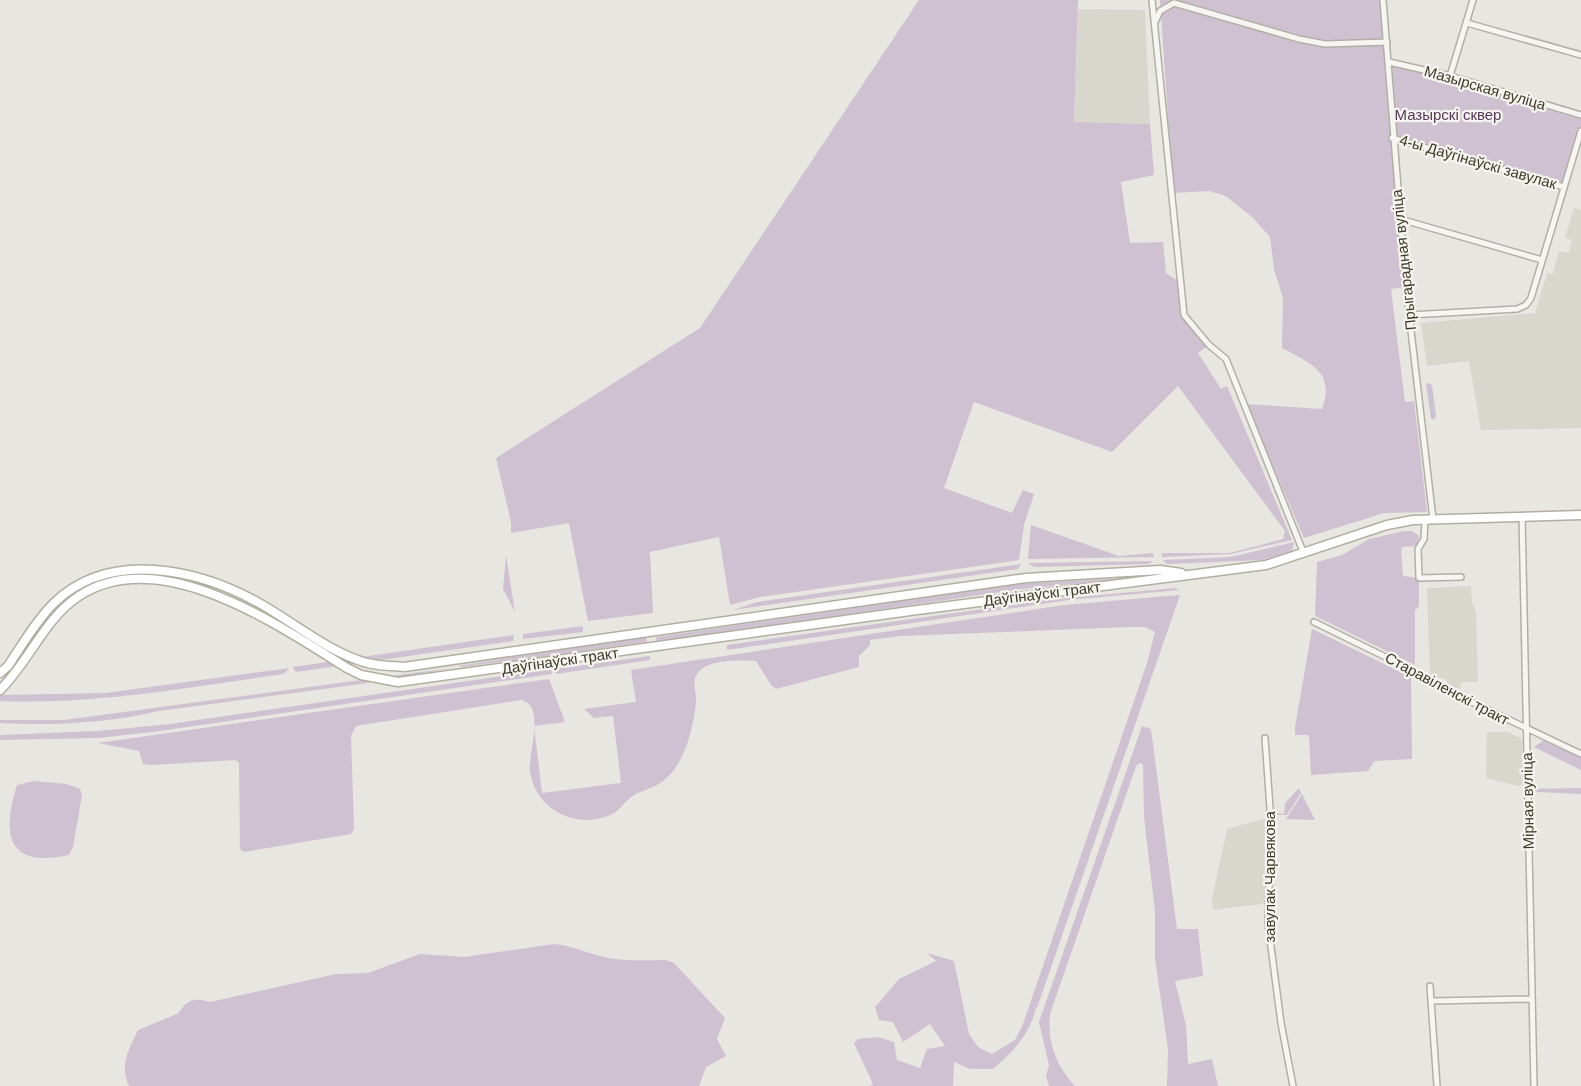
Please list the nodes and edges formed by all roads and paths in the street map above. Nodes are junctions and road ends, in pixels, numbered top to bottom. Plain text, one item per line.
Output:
1 (1152, 0) edge
2 (1383, 0) edge
3 (1473, 0) edge
4 (1467, 23) junction
5 (1154, 24) junction
6 (1388, 42) junction
7 (1581, 55) edge
8 (1389, 62) junction
9 (1450, 76) junction
10 (1581, 115) edge
11 (1581, 131) edge
12 (1392, 138) junction
13 (1564, 187) junction
14 (1400, 219) junction
15 (1542, 260) junction
16 (1409, 315) junction
17 (1581, 515) edge
18 (1522, 516) junction
19 (1429, 519) junction
20 (1304, 554) junction
21 (1187, 574) junction
22 (1461, 578) dead end
23 (1314, 622) dead end
24 (452, 661) junction
25 (0, 673) edge
26 (455, 675) junction
27 (0, 690) edge
28 (1526, 729) junction
29 (1265, 738) dead end
30 (1581, 754) edge
31 (1430, 986) dead end
32 (1532, 999) junction
33 (1432, 1001) junction
34 (1293, 1086) edge
35 (1437, 1086) edge
36 (1534, 1086) edge

1 - 5 street
2 - 6 street, Прыгарадная вуліца
3 - 4 street
4 - 7 street
4 - 9 street
5 - 6 street
5 - 20 street
6 - 8 street, Прыгарадная вуліца
8 - 9 street, Мазырская вуліца
8 - 12 street, Прыгарадная вуліца
9 - 10 street, Мазырская вуліца
11 - 13 street
12 - 13 street, 4-ы Даўгінаўскі завулак
12 - 14 street, Прыгарадная вуліца
13 - 15 street
14 - 15 street
14 - 16 street, Прыгарадная вуліца
15 - 16 street
16 - 19 street, Прыгарадная вуліца
17 - 18 main road, Даўгінаўскі тракт
18 - 19 main road, Даўгінаўскі тракт
18 - 28 street, Мірная вуліца
19 - 20 main road, Даўгінаўскі тракт
19 - 22 street, Прыгарадная вуліца
20 - 21 main road, Даўгінаўскі тракт
21 - 24 main road, Даўгінаўскі тракт
21 - 26 main road, Даўгінаўскі тракт
23 - 28 street, Старавіленскі тракт
24 - 25 main road, Даўгінаўскі тракт
24 - 26 main road
26 - 27 main road, Даўгінаўскі тракт
28 - 30 street, Старавіленскі тракт
28 - 32 street, Мірная вуліца
29 - 34 street, завулак Чарвякова
31 - 33 street
32 - 33 street
32 - 36 street, Мірная вуліца
33 - 35 street

